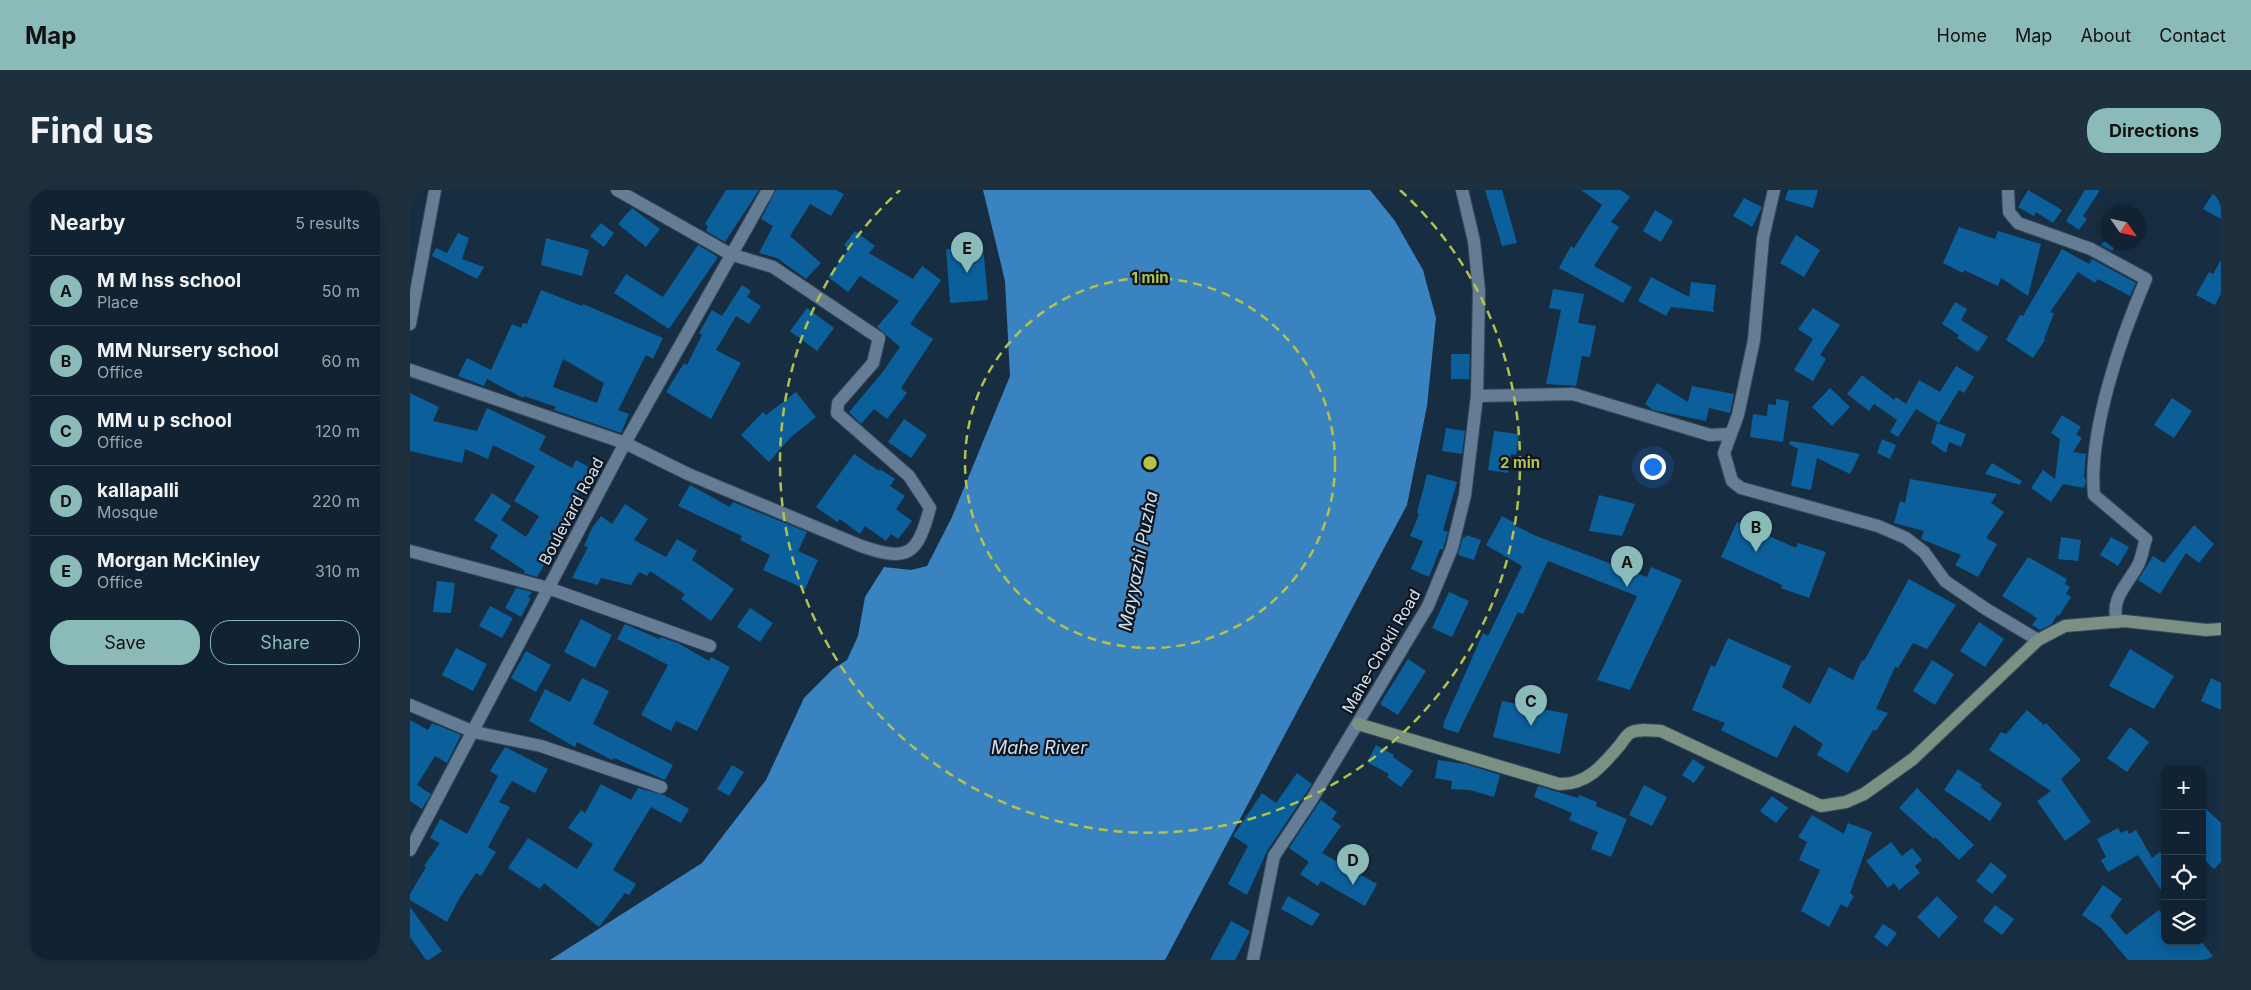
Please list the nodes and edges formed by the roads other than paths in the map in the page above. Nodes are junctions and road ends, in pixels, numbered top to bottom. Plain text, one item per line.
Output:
1 (435, 190) edge
2 (616, 190) edge
3 (768, 190) edge
4 (1462, 190) edge
5 (1774, 190) edge
6 (2008, 190) edge
7 (730, 254) junction
8 (410, 324) edge
9 (410, 370) edge
10 (1477, 396) junction
11 (1731, 434) junction
12 (625, 443) junction
13 (410, 551) edge
14 (548, 588) junction
15 (2117, 622) junction
16 (2221, 629) edge
17 (2038, 640) junction
18 (710, 646) dead end
19 (410, 704) edge
20 (1358, 724) junction
21 (474, 732) junction
22 (661, 787) dead end
23 (410, 850) edge
24 (1254, 960) edge

1 - 8 street
2 - 7 street
3 - 7 street, Boulevard Road
4 - 10 street, Mahe-Chokli Road
5 - 11 street
6 - 15 street
7 - 12 street, Boulevard Road
7 - 12 street
9 - 12 street
10 - 11 street
10 - 20 street, Mahe-Chokli Road
11 - 17 street
12 - 14 street, Boulevard Road
13 - 14 street
14 - 18 street
14 - 21 street, Boulevard Road
15 - 16 main road
15 - 17 main road
17 - 20 main road
19 - 21 street
20 - 24 street, Mahe-Chokli Road
21 - 22 street
21 - 23 street, Boulevard Road

